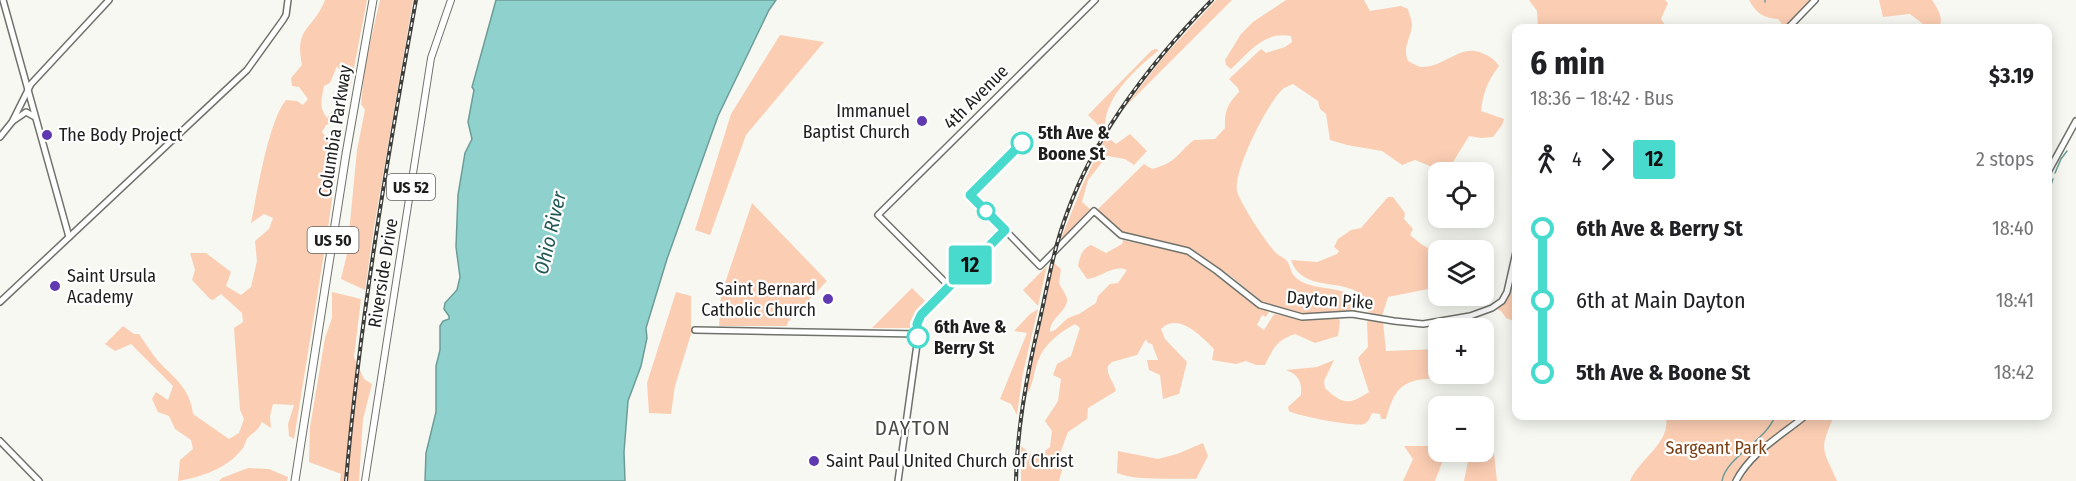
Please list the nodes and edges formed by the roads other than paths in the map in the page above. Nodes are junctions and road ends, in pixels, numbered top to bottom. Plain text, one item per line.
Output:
1 (3, 0) edge
2 (109, 0) edge
3 (288, 0) edge
4 (373, 0) edge
5 (451, 0) edge
6 (1095, 0) edge
7 (1815, 0) edge
8 (1792, 24) edge
9 (27, 90) junction
10 (35, 117) junction
11 (2076, 121) edge
12 (12, 122) junction
13 (0, 136) edge
14 (2052, 165) edge
15 (69, 237) junction
16 (1512, 270) edge
17 (949, 286) junction
18 (0, 302) edge
19 (695, 330) dead end
20 (918, 333) junction
21 (1800, 420) edge
22 (0, 441) edge
23 (39, 481) edge
24 (295, 481) edge
25 (365, 481) edge
26 (898, 481) edge
27 (1736, 481) edge

1 - 9 street
2 - 9 street
3 - 15 street
4 - 24 highway, Columbia Parkway / US 50
5 - 25 main road, Riverside Drive / US 52
6 - 17 street, 4th Avenue
7 - 8 street
9 - 10 street
9 - 12 street
10 - 12 street
10 - 15 street
11 - 14 street
12 - 13 street
15 - 18 street
16 - 17 street, Dayton Pike
17 - 20 street
19 - 20 street
20 - 26 street
21 - 27 street
22 - 23 street

